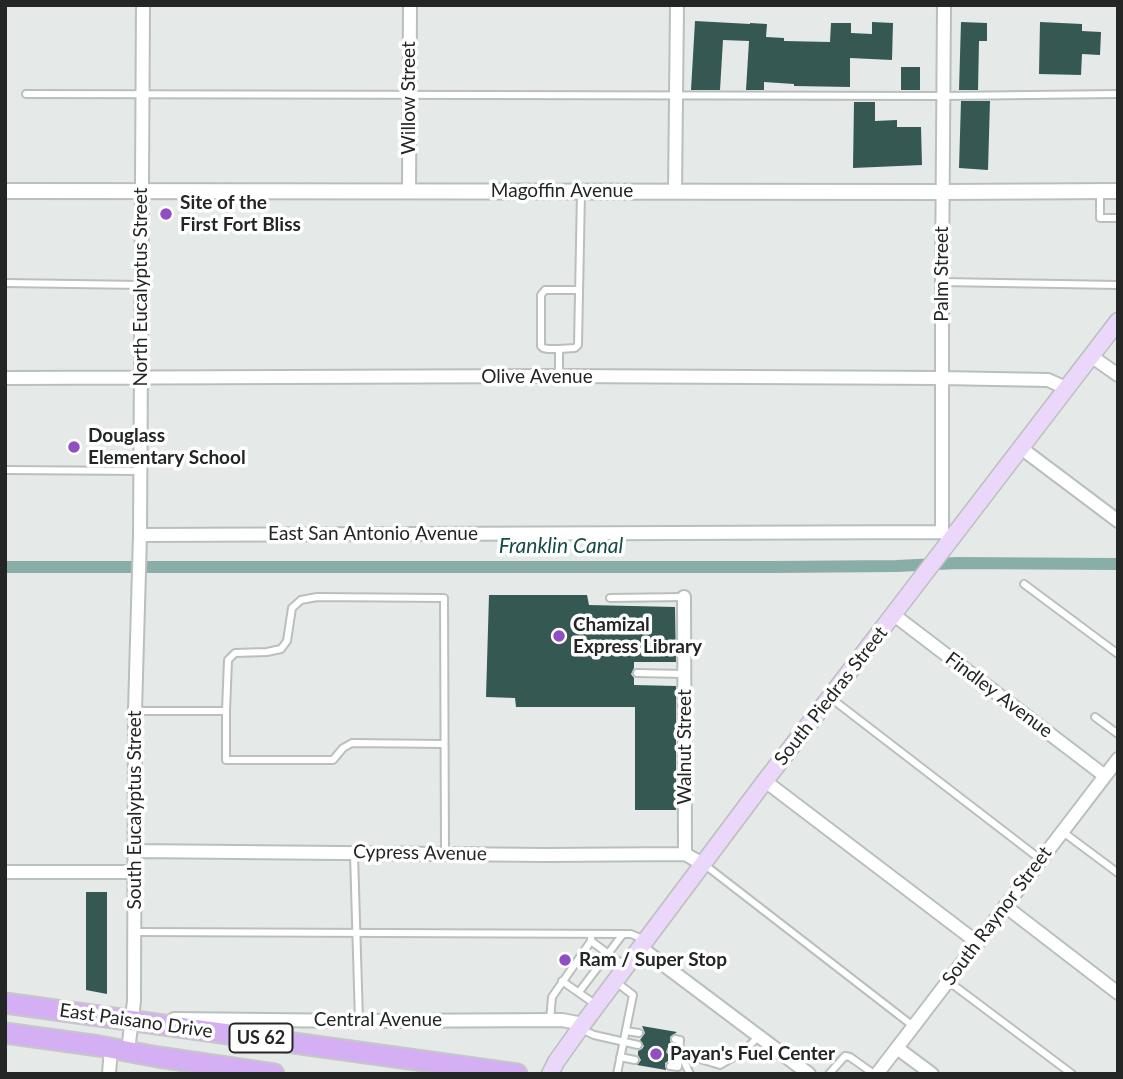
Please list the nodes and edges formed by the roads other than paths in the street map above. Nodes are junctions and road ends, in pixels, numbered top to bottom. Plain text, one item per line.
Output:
1 (143, 5) edge
2 (410, 5) edge
3 (677, 5) edge
4 (944, 5) edge
5 (26, 93) dead end
6 (142, 94) junction
7 (676, 94) junction
8 (1118, 94) edge
9 (410, 95) junction
10 (943, 96) junction
11 (5, 191) edge
12 (141, 191) junction
13 (409, 191) junction
14 (581, 191) junction
15 (1100, 191) junction
16 (1118, 191) edge
17 (675, 192) junction
18 (942, 192) junction
19 (1118, 218) edge
20 (942, 282) junction
21 (5, 283) edge
22 (141, 285) junction
23 (1118, 285) edge
24 (579, 290) junction
25 (1118, 321) edge
26 (559, 349) junction
27 (1091, 356) junction
28 (1118, 375) edge
29 (559, 376) junction
30 (5, 378) edge
31 (141, 378) junction
32 (942, 378) junction
33 (1066, 388) junction
34 (1021, 448) junction
35 (5, 470) edge
36 (140, 471) junction
37 (1118, 521) edge
38 (140, 535) junction
39 (947, 535) junction
40 (139, 569) joint
41 (1024, 584) dead end
42 (684, 597) joint
43 (610, 598) dead end
44 (894, 615) junction
45 (1118, 654) edge
46 (637, 673) dead end
47 (684, 674) junction
48 (830, 697) junction
49 (135, 711) junction
50 (226, 711) junction
51 (1095, 717) dead end
52 (1118, 734) edge
53 (443, 744) junction
54 (1118, 759) edge
55 (1105, 776) junction
56 (765, 781) junction
57 (1062, 831) junction
58 (134, 851) junction
59 (354, 852) junction
60 (445, 853) junction
61 (685, 854) junction
62 (1040, 859) junction
63 (703, 864) junction
64 (5, 872) edge
65 (134, 872) junction
66 (1118, 873) edge
67 (1005, 906) junction
68 (134, 932) junction
69 (357, 933) junction
70 (623, 934) junction
71 (591, 937) junction
72 (978, 943) junction
73 (643, 944) junction
74 (608, 953) junction
75 (626, 967) junction
76 (562, 981) junction
77 (615, 981) junction
78 (948, 981) junction
79 (579, 992) junction
80 (1118, 993) edge
81 (5, 1003) edge
82 (597, 1006) junction
83 (550, 1020) junction
84 (132, 1021) junction
85 (359, 1021) junction
86 (581, 1026) junction
87 (914, 1026) junction
88 (626, 1031) junction
89 (5, 1033) edge
90 (639, 1033) dead end
91 (759, 1036) junction
92 (675, 1039) dead end
93 (623, 1043) junction
94 (638, 1045) dead end
95 (897, 1048) junction
96 (119, 1050) junction
97 (672, 1051) dead end
98 (680, 1053) junction
99 (620, 1057) junction
100 (635, 1060) dead end
101 (670, 1066) dead end
102 (232, 1071) edge
103 (265, 1073) edge
104 (109, 1074) edge
105 (517, 1074) edge
106 (550, 1074) edge
107 (617, 1074) edge
108 (690, 1074) edge
109 (810, 1074) edge
110 (829, 1074) edge
111 (876, 1074) edge
112 (932, 1074) edge
113 (1072, 1074) edge

1 - 6 street, North Eucalyptus Street
2 - 9 street, Willow Street
3 - 7 street
4 - 10 street, Palm Street
5 - 6 lane
6 - 9 lane
6 - 12 street, North Eucalyptus Street
7 - 9 lane
7 - 10 lane
7 - 17 street
8 - 10 lane
9 - 13 street, Willow Street
10 - 18 street, Palm Street
11 - 12 street, Magoffin Avenue
12 - 13 street, Magoffin Avenue
12 - 22 street, North Eucalyptus Street
13 - 14 street, Magoffin Avenue
14 - 17 street, Magoffin Avenue
14 - 24 lane
15 - 16 street, Magoffin Avenue
15 - 18 street, Magoffin Avenue
15 - 19 lane
17 - 18 street, Magoffin Avenue
18 - 20 street, Palm Street
20 - 23 lane
20 - 32 street, Palm Street
21 - 22 lane
22 - 31 street, North Eucalyptus Street
24 - 26 lane
24 - 26 lane
25 - 27 main road, South Piedras Street
26 - 29 lane
27 - 28 street
27 - 33 main road, South Piedras Street
29 - 31 street, Olive Avenue
29 - 32 street, Olive Avenue
30 - 31 street, Olive Avenue
31 - 36 street, North Eucalyptus Street
32 - 33 street, Olive Avenue
32 - 39 street, Palm Street
33 - 34 main road, South Piedras Street
34 - 37 street
34 - 39 main road, South Piedras Street
35 - 36 lane
36 - 38 street, North Eucalyptus Street
38 - 39 street, East San Antonio Avenue
38 - 40 street, North Eucalyptus Street
39 - 44 main road, South Piedras Street
40 - 49 street, South Eucalyptus Street
41 - 45 lane
42 - 43 lane
42 - 47 street, Walnut Street
44 - 48 main road, South Piedras Street
44 - 55 street, Findley Avenue
46 - 47 lane
47 - 61 street, Walnut Street
48 - 56 main road, South Piedras Street
48 - 62 lane
49 - 50 lane
49 - 58 street, South Eucalyptus Street
50 - 53 lane
50 - 53 lane
51 - 52 lane
53 - 60 lane
54 - 55 street, South Raynor Street
55 - 57 street, South Raynor Street
56 - 63 main road, South Piedras Street
56 - 72 street
57 - 62 street, South Raynor Street
57 - 66 lane
58 - 59 street, Cypress Avenue
58 - 65 street, South Eucalyptus Street
59 - 60 street, Cypress Avenue
59 - 69 lane
60 - 61 street, Cypress Avenue
61 - 63 street, Cypress Avenue
62 - 67 street, South Raynor Street
63 - 73 main road, South Piedras Street
63 - 87 lane
64 - 65 street
65 - 68 street, South Eucalyptus Street
67 - 72 street, South Raynor Street
67 - 80 street
68 - 69 lane
68 - 84 street, South Eucalyptus Street
69 - 71 lane
69 - 85 lane
70 - 71 lane
70 - 73 lane
70 - 74 lane
71 - 74 lane
71 - 76 lane
72 - 78 street, South Raynor Street
73 - 75 main road, South Piedras Street
73 - 91 street
74 - 75 lane
74 - 79 lane
75 - 77 main road, South Piedras Street
76 - 79 lane
76 - 83 lane
77 - 82 main road, South Piedras Street
77 - 88 lane
78 - 87 street, South Raynor Street
78 - 113 lane
79 - 82 lane
81 - 84 main road, East Paisano Drive / US 62
82 - 86 main road, South Piedras Street
83 - 85 street, Central Avenue
83 - 86 street, Central Avenue
84 - 85 street, Central Avenue
84 - 96 street, South Eucalyptus Street
84 - 105 main road, East Paisano Drive / US 62
86 - 93 lane
86 - 106 main road, South Piedras Street
87 - 95 street, South Raynor Street
88 - 90 lane
88 - 93 lane
89 - 96 main road, East Paisano Drive / US 62
91 - 98 lane
91 - 109 street
92 - 98 lane
93 - 94 lane
93 - 99 lane
95 - 111 street, South Raynor Street
95 - 112 street
96 - 102 main road, East Paisano Drive / US 62
96 - 104 street, South Eucalyptus Street
97 - 98 lane
98 - 101 lane
98 - 108 lane
99 - 100 lane
99 - 107 lane
102 - 103 main road, East Paisano Drive / US 62
110 - 111 lane

